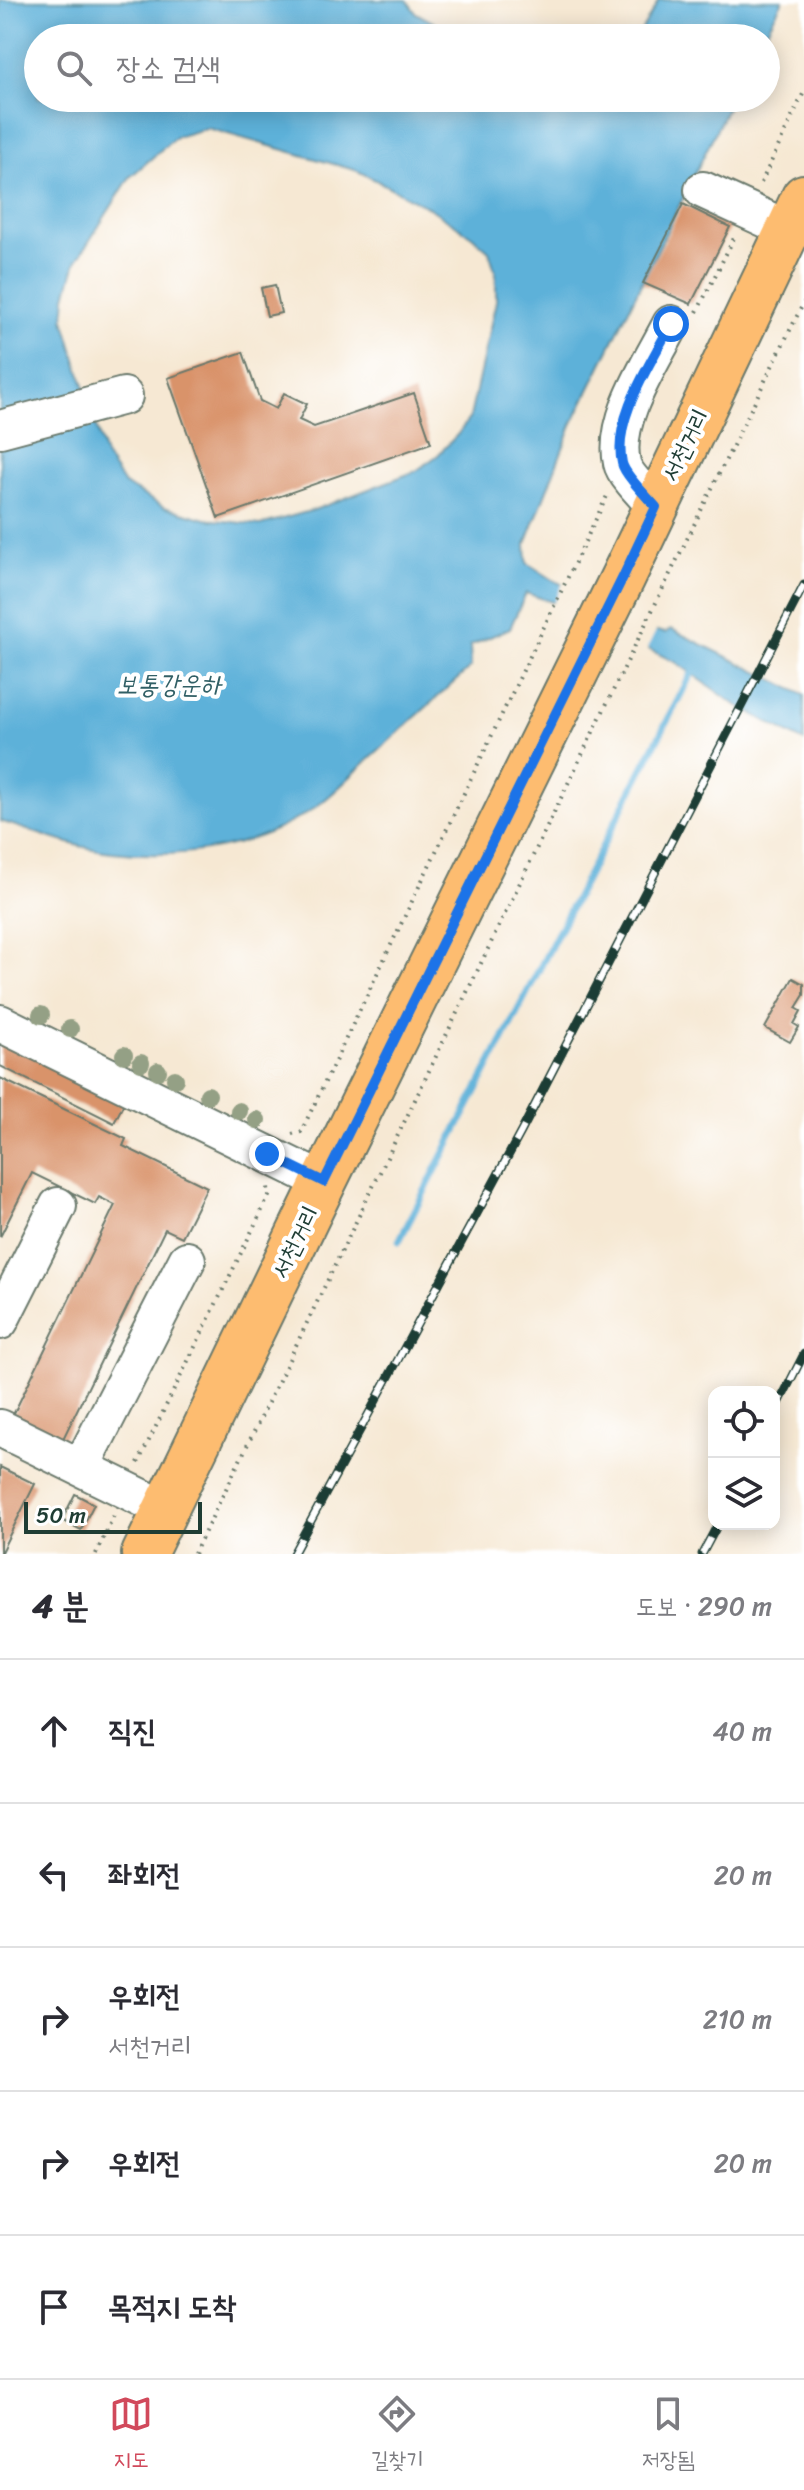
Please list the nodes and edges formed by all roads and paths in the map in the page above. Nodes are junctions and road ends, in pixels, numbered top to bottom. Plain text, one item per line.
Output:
1 (703, 190) dead end
2 (796, 213) edge
3 (804, 302) edge
4 (671, 324) dead end
5 (111, 399) dead end
6 (0, 429) edge
7 (656, 507) junction
8 (571, 573) dead end
9 (633, 602) junction
10 (614, 642) junction
11 (0, 1023) edge
12 (278, 1132) dead end
13 (324, 1182) junction
14 (269, 1196) dead end
15 (58, 1206) dead end
16 (187, 1260) dead end
17 (0, 1321) edge
18 (0, 1428) edge
19 (81, 1467) junction
20 (126, 1489) junction
21 (165, 1509) junction
22 (96, 1554) edge
23 (144, 1554) edge
24 (194, 1554) edge

1 - 2 street
2 - 7 main road, 서천거리
3 - 9 path
4 - 7 street
5 - 6 street
7 - 9 main road, 서천거리
8 - 12 path
9 - 10 main road, 서천거리
9 - 10 path
10 - 13 main road, 서천거리
10 - 24 path
11 - 13 street
13 - 21 main road, 서천거리
14 - 20 path
15 - 17 street
16 - 19 street
18 - 19 street
19 - 20 street
20 - 21 street
20 - 22 path
21 - 23 main road, 서천거리

